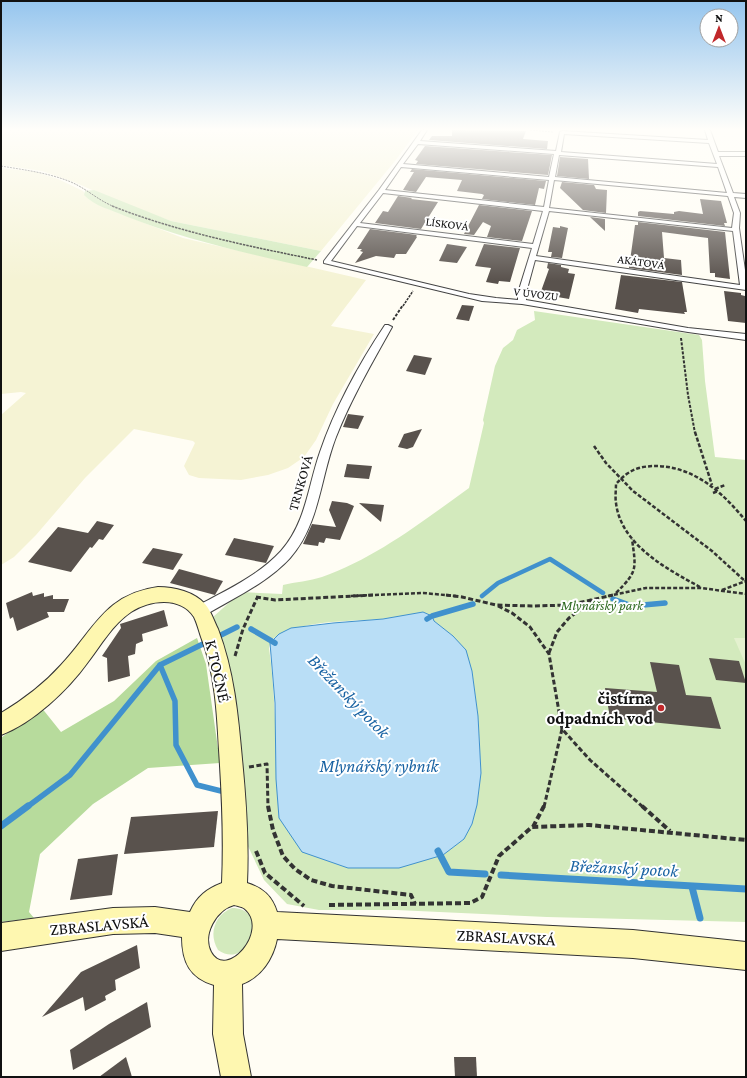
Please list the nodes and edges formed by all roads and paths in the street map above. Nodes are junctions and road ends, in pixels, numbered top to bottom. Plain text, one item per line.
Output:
1 (66, 180) edge
2 (389, 180) edge
3 (553, 180) edge
4 (567, 180) edge
5 (726, 180) edge
6 (381, 191) junction
7 (731, 196) junction
8 (746, 196) edge
9 (546, 210) junction
10 (737, 212) junction
11 (746, 215) edge
12 (356, 224) junction
13 (737, 230) junction
14 (536, 246) junction
15 (534, 258) junction
16 (326, 262) junction
17 (418, 283) junction
18 (745, 288) edge
19 (522, 302) junction
20 (388, 327) joint
21 (680, 328) junction
22 (746, 337) edge
23 (594, 446) dead end
24 (620, 480) junction
25 (725, 485) dead end
26 (712, 486) junction
27 (717, 490) junction
28 (713, 493) dead end
29 (746, 521) edge
30 (632, 538) junction
31 (746, 581) edge
32 (241, 588) junction
33 (701, 588) junction
34 (721, 591) junction
35 (616, 594) junction
36 (746, 594) edge
37 (257, 598) junction
38 (596, 598) junction
39 (496, 605) junction
40 (203, 617) junction
41 (225, 653) junction
42 (549, 654) junction
43 (1, 726) edge
44 (562, 729) junction
45 (243, 769) dead end
46 (532, 827) junction
47 (670, 832) junction
48 (746, 840) edge
49 (254, 844) dead end
50 (234, 892) junction
51 (415, 904) junction
52 (328, 905) dead end
53 (308, 906) dead end
54 (266, 925) junction
55 (198, 926) junction
56 (1, 937) edge
57 (746, 956) edge
58 (228, 975) junction
59 (229, 1075) edge

1 - 16 path
2 - 6 street
3 - 9 street
4 - 7 street
5 - 7 street
6 - 9 street
6 - 12 street
7 - 8 street
7 - 10 street
9 - 13 street
9 - 14 street
10 - 11 street
10 - 13 street
12 - 14 street, LÍSKOVÁ
12 - 16 street
13 - 18 street
14 - 15 street
15 - 18 street, AKÁTOVÁ
15 - 19 street
16 - 17 street, V ÚVOZU
17 - 19 street, V ÚVOZU
17 - 20 path
19 - 21 street, V ÚVOZU
20 - 32 street, TRNKOVÁ
21 - 22 street, V ÚVOZU
21 - 26 path
23 - 24 path
24 - 26 path
24 - 30 path
24 - 31 path
25 - 27 path
26 - 27 path
27 - 28 path
27 - 29 path
30 - 33 path
30 - 35 path
31 - 34 path
32 - 37 path
32 - 40 street, TRNKOVÁ
33 - 34 path
33 - 35 path
34 - 36 path
35 - 38 path
37 - 39 path
37 - 41 path
38 - 39 path
38 - 42 path
39 - 42 path
40 - 41 main road, K TOČNÉ
40 - 43 main road, K TOČNÉ
41 - 50 main road, K TOČNÉ
42 - 44 path
44 - 46 path
44 - 47 path
45 - 51 path
46 - 47 path
46 - 51 path
47 - 48 path
49 - 53 path
50 - 54 main road
50 - 55 main road
51 - 52 path
54 - 57 main road, ZBRASLAVSKÁ
54 - 58 main road
55 - 56 main road, ZBRASLAVSKÁ
55 - 58 main road
58 - 59 main road

